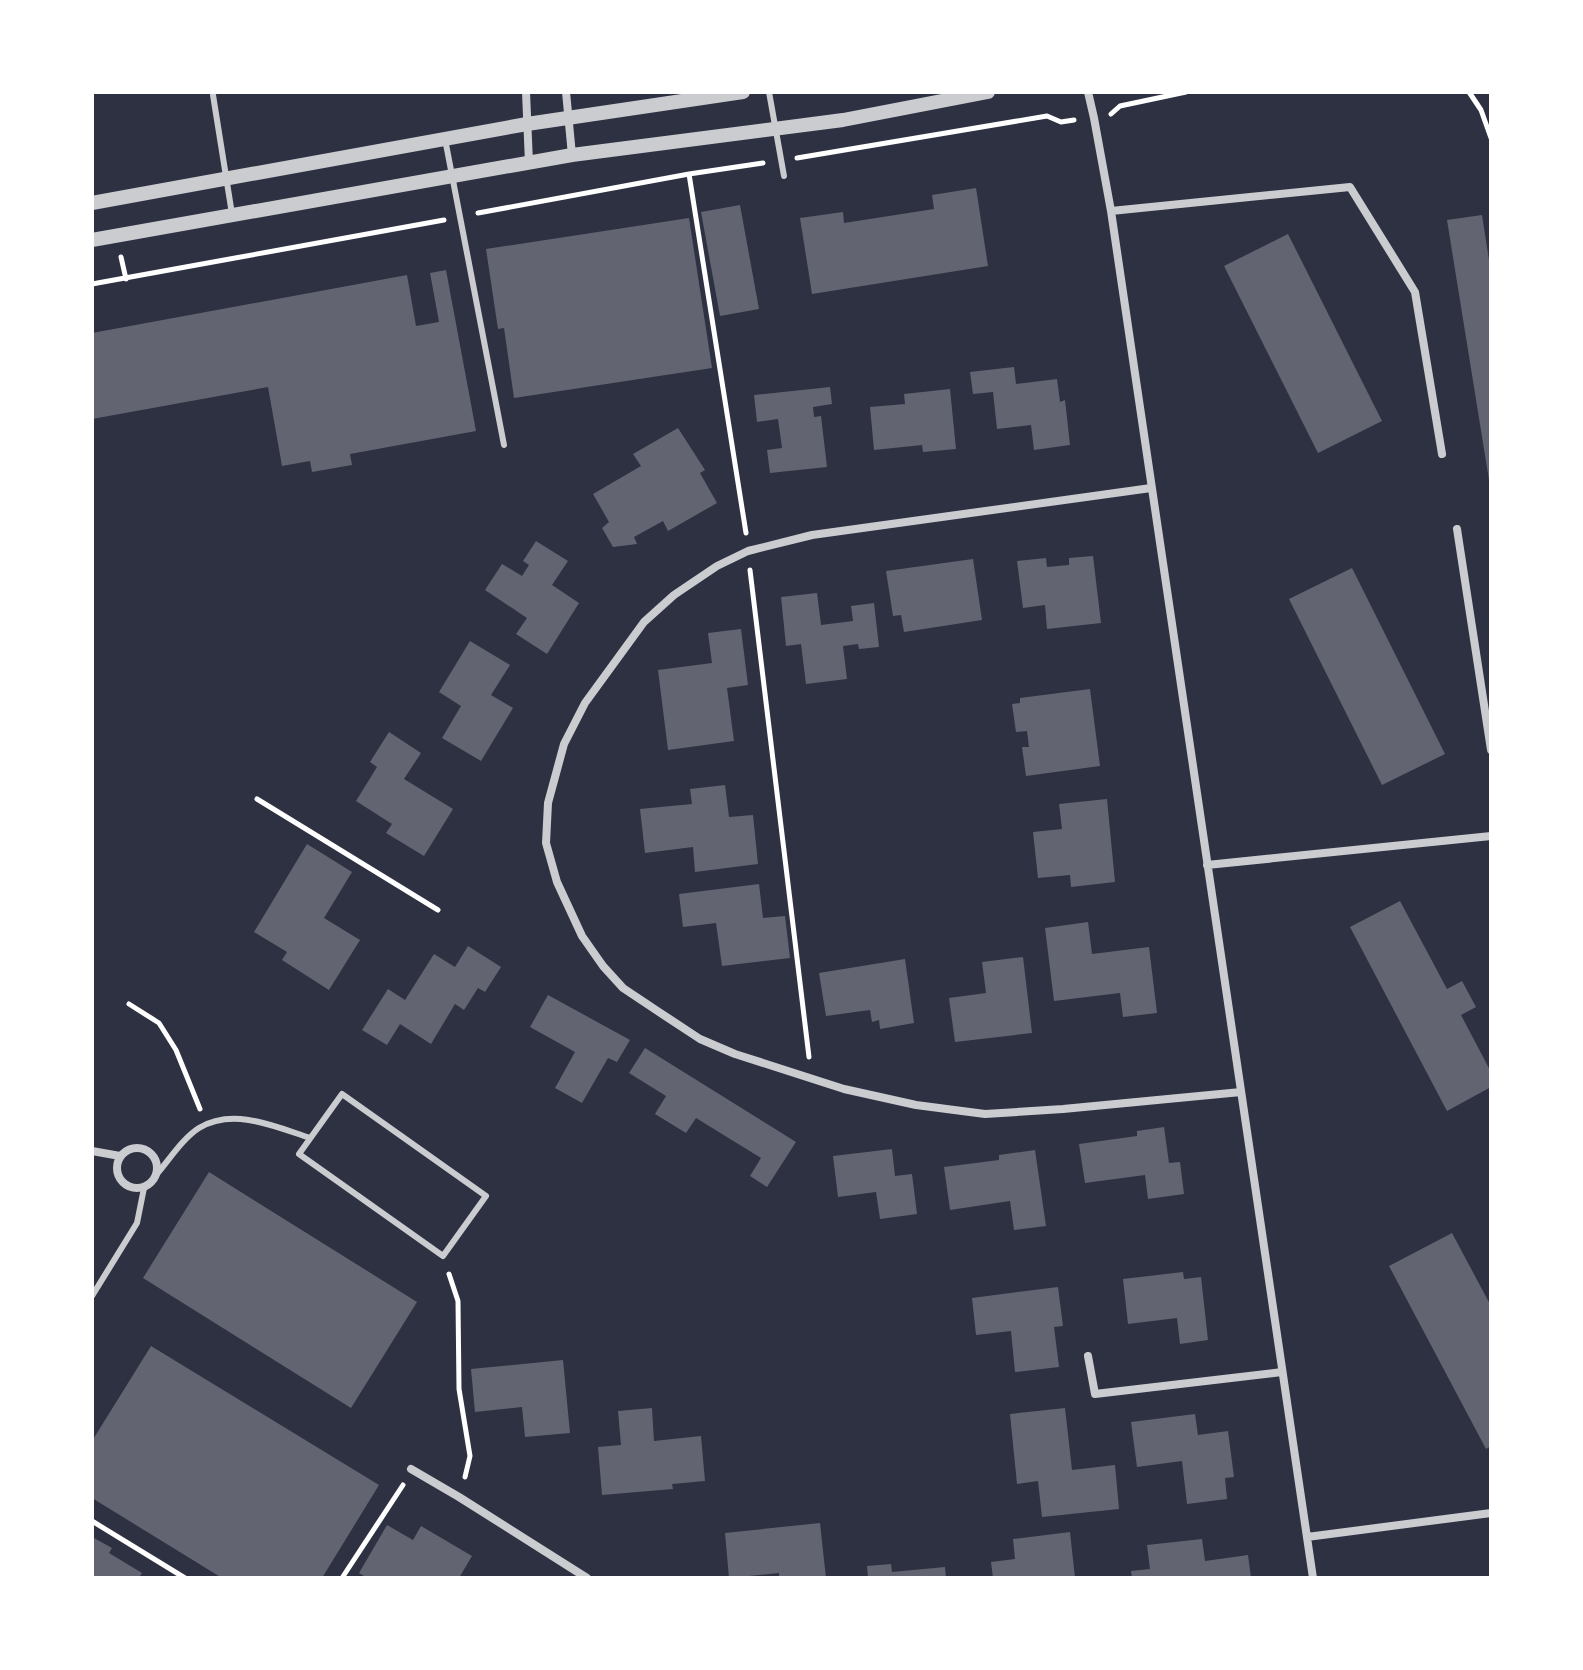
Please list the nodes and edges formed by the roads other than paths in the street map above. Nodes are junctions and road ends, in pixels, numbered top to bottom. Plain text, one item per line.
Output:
1 (526, 92) edge
2 (566, 92) edge
3 (743, 92) edge
4 (769, 92) edge
5 (988, 92) edge
6 (1088, 92) edge
7 (213, 95) dead end
8 (570, 119) junction
9 (527, 124) junction
10 (775, 129) junction
11 (445, 139) junction
12 (572, 155) junction
13 (529, 163) junction
14 (784, 176) dead end
15 (452, 177) junction
16 (226, 180) junction
17 (92, 203) edge
18 (1111, 211) junction
19 (232, 216) junction
20 (92, 240) edge
21 (504, 445) dead end
22 (1442, 454) dead end
23 (1151, 488) junction
24 (1457, 529) dead end
25 (1491, 750) edge
26 (1491, 836) edge
27 (1207, 865) junction
28 (1241, 1092) junction
29 (310, 1138) junction
30 (92, 1151) edge
31 (120, 1156) junction
32 (156, 1175) junction
33 (144, 1188) junction
34 (92, 1296) edge
35 (1088, 1356) dead end
36 (1282, 1372) junction
37 (411, 1469) road end
38 (1491, 1513) edge
39 (1307, 1537) junction
40 (587, 1578) edge
41 (1313, 1578) edge

1 - 9 street
2 - 8 street
3 - 8 street
4 - 10 lane
5 - 10 street
6 - 18 street
7 - 16 lane
8 - 9 street
8 - 12 street
9 - 11 street
9 - 13 street
10 - 12 street
10 - 14 lane
11 - 15 lane
11 - 16 street
12 - 13 street
13 - 15 street
15 - 19 street
15 - 21 lane
16 - 17 street
16 - 19 lane
18 - 22 street
18 - 23 street
19 - 20 street
23 - 27 street
23 - 28 street
24 - 25 street
26 - 27 street
27 - 28 street
28 - 36 street
29 - 29 lane
29 - 32 lane
30 - 31 street
31 - 32 street
31 - 33 street
32 - 33 street
33 - 34 lane
35 - 36 street
36 - 39 street
37 - 40 street
38 - 39 street
39 - 41 street

